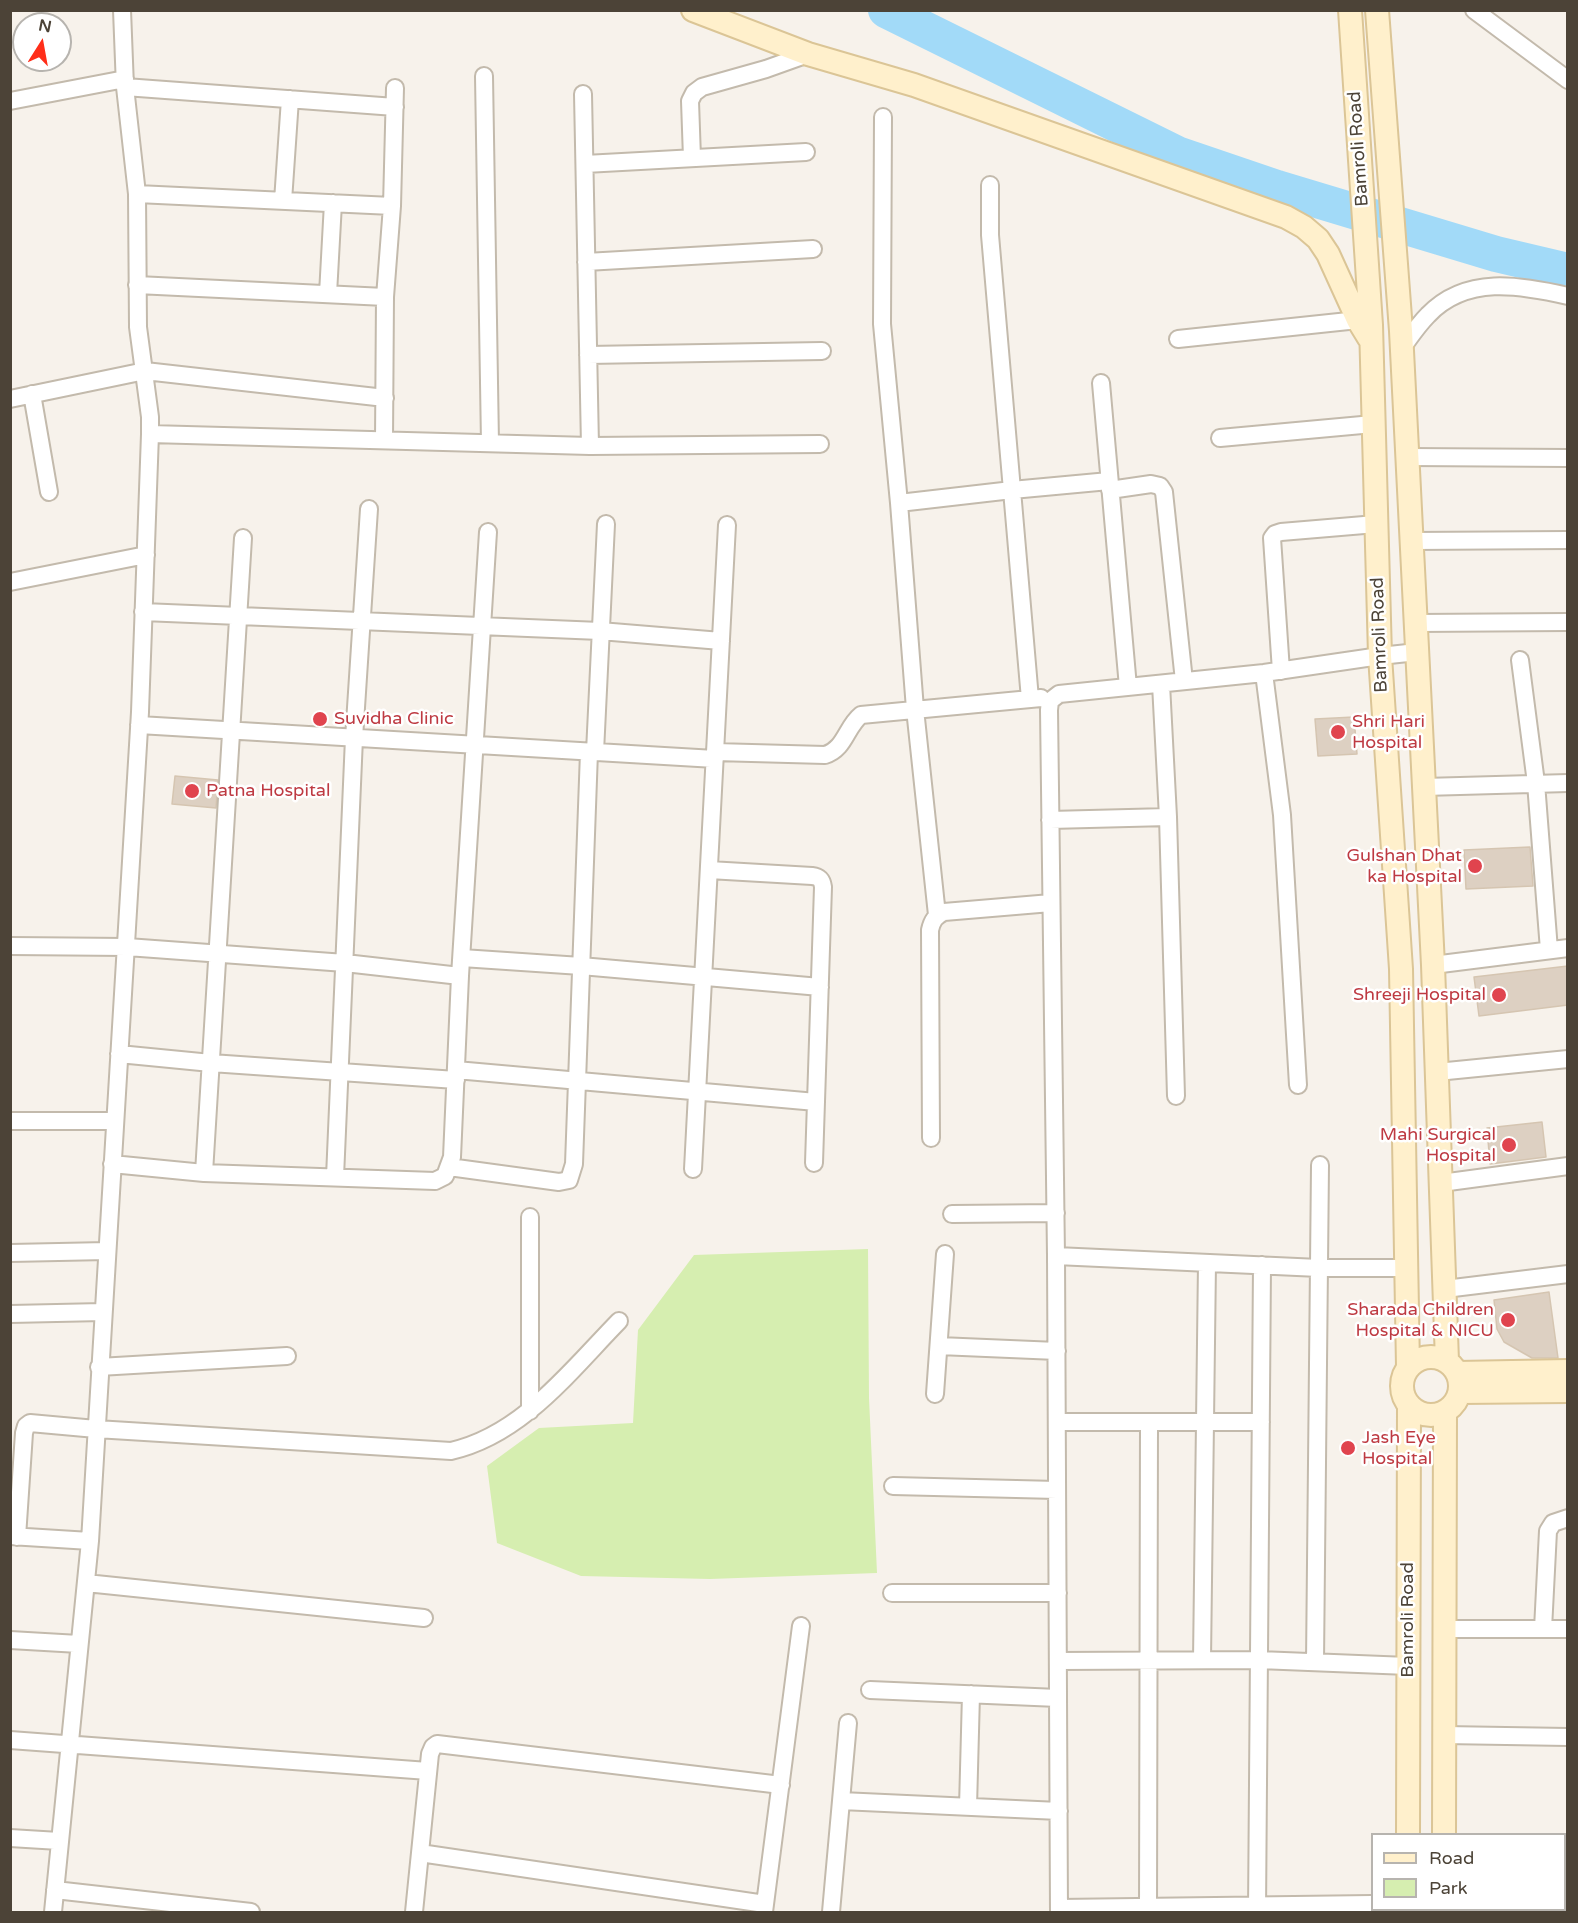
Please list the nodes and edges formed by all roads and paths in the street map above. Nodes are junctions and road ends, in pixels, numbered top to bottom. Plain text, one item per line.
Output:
1 (123, 10) edge
2 (693, 10) edge
3 (1350, 10) edge
4 (1377, 10) edge
5 (1474, 10) edge
6 (808, 54) junction
7 (484, 76) dead end
8 (1568, 80) edge
9 (125, 83) junction
10 (395, 88) dead end
11 (583, 94) dead end
12 (290, 99) junction
13 (10, 101) edge
14 (395, 107) junction
15 (883, 117) dead end
16 (806, 152) dead end
17 (692, 158) junction
18 (585, 164) junction
19 (990, 185) dead end
20 (137, 194) junction
21 (283, 201) junction
22 (333, 203) junction
23 (392, 206) junction
24 (813, 249) dead end
25 (586, 262) junction
26 (137, 285) junction
27 (328, 294) junction
28 (1568, 296) edge
29 (385, 297) junction
30 (1366, 329) junction
31 (1178, 339) dead end
32 (1402, 339) junction
33 (822, 351) dead end
34 (588, 355) junction
35 (145, 371) junction
36 (1101, 383) dead end
37 (32, 394) junction
38 (385, 398) junction
39 (10, 399) edge
40 (1373, 424) junction
41 (150, 434) junction
42 (1220, 438) dead end
43 (384, 440) junction
44 (490, 442) junction
45 (820, 444) dead end
46 (590, 446) junction
47 (1408, 457) junction
48 (1568, 458) edge
49 (1110, 486) junction
50 (1012, 490) junction
51 (49, 492) dead end
52 (899, 503) junction
53 (369, 509) dead end
54 (606, 524) dead end
55 (1376, 524) junction
56 (727, 525) dead end
57 (488, 532) dead end
58 (243, 538) dead end
59 (1568, 540) edge
60 (1412, 541) junction
61 (146, 555) junction
62 (10, 582) edge
63 (143, 612) junction
64 (239, 617) junction
65 (362, 622) junction
66 (1568, 622) edge
67 (1416, 623) junction
68 (482, 626) junction
69 (600, 631) junction
70 (721, 641) junction
71 (1417, 652) junction
72 (1380, 656) junction
73 (1520, 660) dead end
74 (1272, 672) junction
75 (1184, 681) junction
76 (1161, 684) junction
77 (1128, 687) junction
78 (1054, 697) junction
79 (1030, 699) junction
80 (915, 709) junction
81 (139, 724) junction
82 (232, 730) junction
83 (354, 738) junction
84 (473, 745) junction
85 (592, 752) junction
86 (715, 756) junction
87 (1536, 783) junction
88 (1568, 783) edge
89 (1424, 787) junction
90 (1168, 817) junction
91 (1050, 820) junction
92 (709, 870) junction
93 (1051, 903) junction
94 (937, 915) junction
95 (10, 946) edge
96 (127, 947) junction
97 (1568, 948) edge
98 (1549, 950) junction
99 (218, 954) junction
100 (462, 958) junction
101 (345, 963) junction
102 (1433, 965) junction
103 (580, 966) junction
104 (460, 976) junction
105 (704, 976) junction
106 (820, 987) junction
107 (119, 1054) junction
108 (1568, 1059) edge
109 (211, 1063) junction
110 (340, 1071) junction
111 (1437, 1072) junction
112 (456, 1075) junction
113 (576, 1080) junction
114 (1298, 1085) dead end
115 (698, 1091) junction
116 (1176, 1096) dead end
117 (816, 1102) junction
118 (10, 1121) edge
119 (115, 1121) junction
120 (931, 1138) dead end
121 (814, 1163) dead end
122 (112, 1164) junction
123 (1320, 1165) dead end
124 (1568, 1166) edge
125 (449, 1167) junction
126 (693, 1169) dead end
127 (204, 1173) junction
128 (335, 1177) junction
129 (1441, 1183) junction
130 (1056, 1213) junction
131 (952, 1214) dead end
132 (530, 1217) dead end
133 (107, 1251) junction
134 (10, 1253) edge
135 (945, 1254) dead end
136 (1056, 1256) junction
137 (1207, 1263) junction
138 (1262, 1265) junction
139 (1319, 1268) junction
140 (1406, 1268) junction
141 (1568, 1274) edge
142 (1445, 1289) junction
143 (103, 1312) junction
144 (10, 1314) edge
145 (618, 1321) dead end
146 (939, 1346) junction
147 (1057, 1351) junction
148 (287, 1356) dead end
149 (99, 1367) junction
150 (1408, 1367) junction
151 (1568, 1371) edge
152 (1455, 1375) junction
153 (1568, 1391) edge
154 (935, 1394) dead end
155 (1409, 1406) junction
156 (530, 1411) junction
157 (1445, 1412) junction
158 (1057, 1422) junction
159 (1149, 1422) junction
160 (1205, 1422) junction
161 (1261, 1422) junction
162 (96, 1429) junction
163 (893, 1486) dead end
164 (1057, 1490) junction
165 (1568, 1518) edge
166 (14, 1537) edge
167 (90, 1541) junction
168 (86, 1583) junction
169 (892, 1593) dead end
170 (1058, 1593) junction
171 (424, 1618) dead end
172 (801, 1626) dead end
173 (1444, 1629) junction
174 (1543, 1629) junction
175 (1568, 1629) edge
176 (10, 1640) edge
177 (79, 1644) junction
178 (1149, 1659) junction
179 (1202, 1660) junction
180 (1259, 1660) junction
181 (1058, 1661) junction
182 (1315, 1662) junction
183 (1408, 1666) junction
184 (870, 1690) dead end
185 (971, 1694) junction
186 (1058, 1698) junction
187 (848, 1723) dead end
188 (1444, 1735) junction
189 (1568, 1737) edge
190 (10, 1740) edge
191 (69, 1744) junction
192 (428, 1771) junction
193 (781, 1785) junction
194 (841, 1801) junction
195 (968, 1807) junction
196 (1059, 1811) junction
197 (1408, 1833) edge
198 (1444, 1833) edge
199 (10, 1838) edge
200 (59, 1840) junction
201 (420, 1853) junction
202 (56, 1890) junction
203 (1371, 1904) edge
204 (765, 1908) edge
205 (1257, 1909) edge
206 (1059, 1910) edge
207 (1148, 1910) edge
208 (52, 1912) edge
209 (251, 1912) edge
210 (414, 1912) edge
211 (831, 1912) edge

1 - 9 street
2 - 6 street
3 - 30 street, Bamroli Road
4 - 32 street, Bamroli Road
5 - 8 street
6 - 17 street
6 - 30 street
7 - 44 street
9 - 12 street
9 - 13 street
9 - 20 street
10 - 14 street
11 - 18 street
12 - 14 street
12 - 21 street
14 - 23 street
15 - 52 street
16 - 17 street
17 - 18 street
18 - 25 street
19 - 50 street
20 - 21 street
20 - 26 street
21 - 22 street
22 - 23 street
22 - 27 street
23 - 29 street
24 - 25 street
25 - 34 street
26 - 27 street
26 - 35 street
27 - 29 street
28 - 32 street
29 - 38 street
30 - 31 street
30 - 40 street, Bamroli Road
32 - 47 street, Bamroli Road
33 - 34 street
34 - 46 street
35 - 37 street
35 - 38 street
35 - 41 street
36 - 49 street
37 - 39 street
37 - 51 street
38 - 43 street
40 - 42 street
40 - 55 street, Bamroli Road
41 - 43 street
41 - 61 street
43 - 44 street
44 - 46 street
45 - 46 street
47 - 48 street
47 - 60 street, Bamroli Road
49 - 50 street
49 - 75 street
49 - 77 street
50 - 52 street
50 - 79 street
52 - 80 street
53 - 65 street
54 - 69 street
55 - 72 street, Bamroli Road
55 - 74 street
56 - 70 street
57 - 68 street
58 - 64 street
59 - 60 street
60 - 67 street, Bamroli Road
61 - 62 street
61 - 63 street
63 - 64 street
63 - 81 street
64 - 65 street
64 - 82 street
65 - 68 street
65 - 83 street
66 - 67 street
67 - 71 street, Bamroli Road
68 - 69 street
68 - 84 street
69 - 70 street
69 - 85 street
70 - 86 street
71 - 72 street
71 - 89 street, Bamroli Road
72 - 74 street
72 - 140 street, Bamroli Road
73 - 87 street
74 - 75 street
74 - 114 street
75 - 76 street
76 - 77 street
76 - 90 street
77 - 78 street
78 - 79 street
78 - 91 street
79 - 80 street
80 - 86 street
80 - 94 street
81 - 82 street
81 - 96 street
82 - 83 street
82 - 99 street
83 - 84 street
83 - 101 street
84 - 85 street
84 - 100 street
85 - 86 street
85 - 103 street
86 - 92 street
87 - 88 street
87 - 89 street
87 - 98 street
89 - 102 street, Bamroli Road
90 - 91 street
90 - 116 street
91 - 93 street
92 - 105 street
92 - 106 street
93 - 94 street
93 - 130 street
94 - 120 street
95 - 96 street
96 - 99 street
96 - 107 street
97 - 98 street
98 - 102 street
99 - 101 street
99 - 109 street
100 - 103 street
100 - 104 street
101 - 104 street
101 - 110 street
102 - 111 street, Bamroli Road
103 - 105 street
103 - 113 street
104 - 112 street
105 - 106 street
105 - 115 street
106 - 117 street
107 - 109 street
107 - 119 street
108 - 111 street
109 - 110 street
109 - 127 street
110 - 112 street
110 - 128 street
111 - 129 street, Bamroli Road
112 - 113 street
112 - 125 street
113 - 115 street
113 - 125 street
115 - 117 street
115 - 126 street
117 - 121 street
118 - 119 street
119 - 122 street
122 - 127 street
122 - 133 street
123 - 139 street
124 - 129 street
125 - 128 street
127 - 128 street
129 - 142 street, Bamroli Road
130 - 131 street
130 - 136 street
132 - 156 street
133 - 134 street
133 - 143 street
135 - 146 street
136 - 137 street
136 - 147 street
137 - 138 street
137 - 160 street
138 - 139 street
138 - 161 street
139 - 140 street
139 - 182 street
140 - 150 street, Bamroli Road
141 - 142 street
142 - 152 street, Bamroli Road
143 - 144 street
143 - 149 street
145 - 156 street
146 - 147 street
146 - 154 street
147 - 158 street
148 - 149 street
149 - 162 street
150 - 152 street
150 - 155 street
151 - 152 street
152 - 153 street
152 - 157 street
155 - 157 street
155 - 183 street, Bamroli Road
156 - 162 street
157 - 173 street
158 - 159 street
158 - 164 street
159 - 160 street
159 - 178 street
160 - 161 street
160 - 179 street
161 - 180 street
162 - 166 street
162 - 167 street
163 - 164 street
164 - 170 street
165 - 174 street
166 - 167 street
167 - 168 street
168 - 171 street
168 - 177 street
169 - 170 street
170 - 181 street
172 - 193 street
173 - 174 street
173 - 188 street
174 - 175 street
176 - 177 street
177 - 191 street
178 - 179 street
178 - 181 street
178 - 207 street
179 - 180 street
180 - 182 street
180 - 205 street
181 - 186 street
182 - 183 street
183 - 197 street, Bamroli Road
184 - 185 street
185 - 186 street
185 - 195 street
186 - 196 street
187 - 194 street
188 - 189 street
188 - 198 street
190 - 191 street
191 - 192 street
191 - 200 street
192 - 193 street
192 - 201 street
193 - 204 street
194 - 195 street
194 - 211 street
195 - 196 street
196 - 206 street
199 - 200 street
200 - 202 street
201 - 204 street
201 - 210 street
202 - 208 street
202 - 209 street
203 - 205 street
205 - 207 street
206 - 207 street

